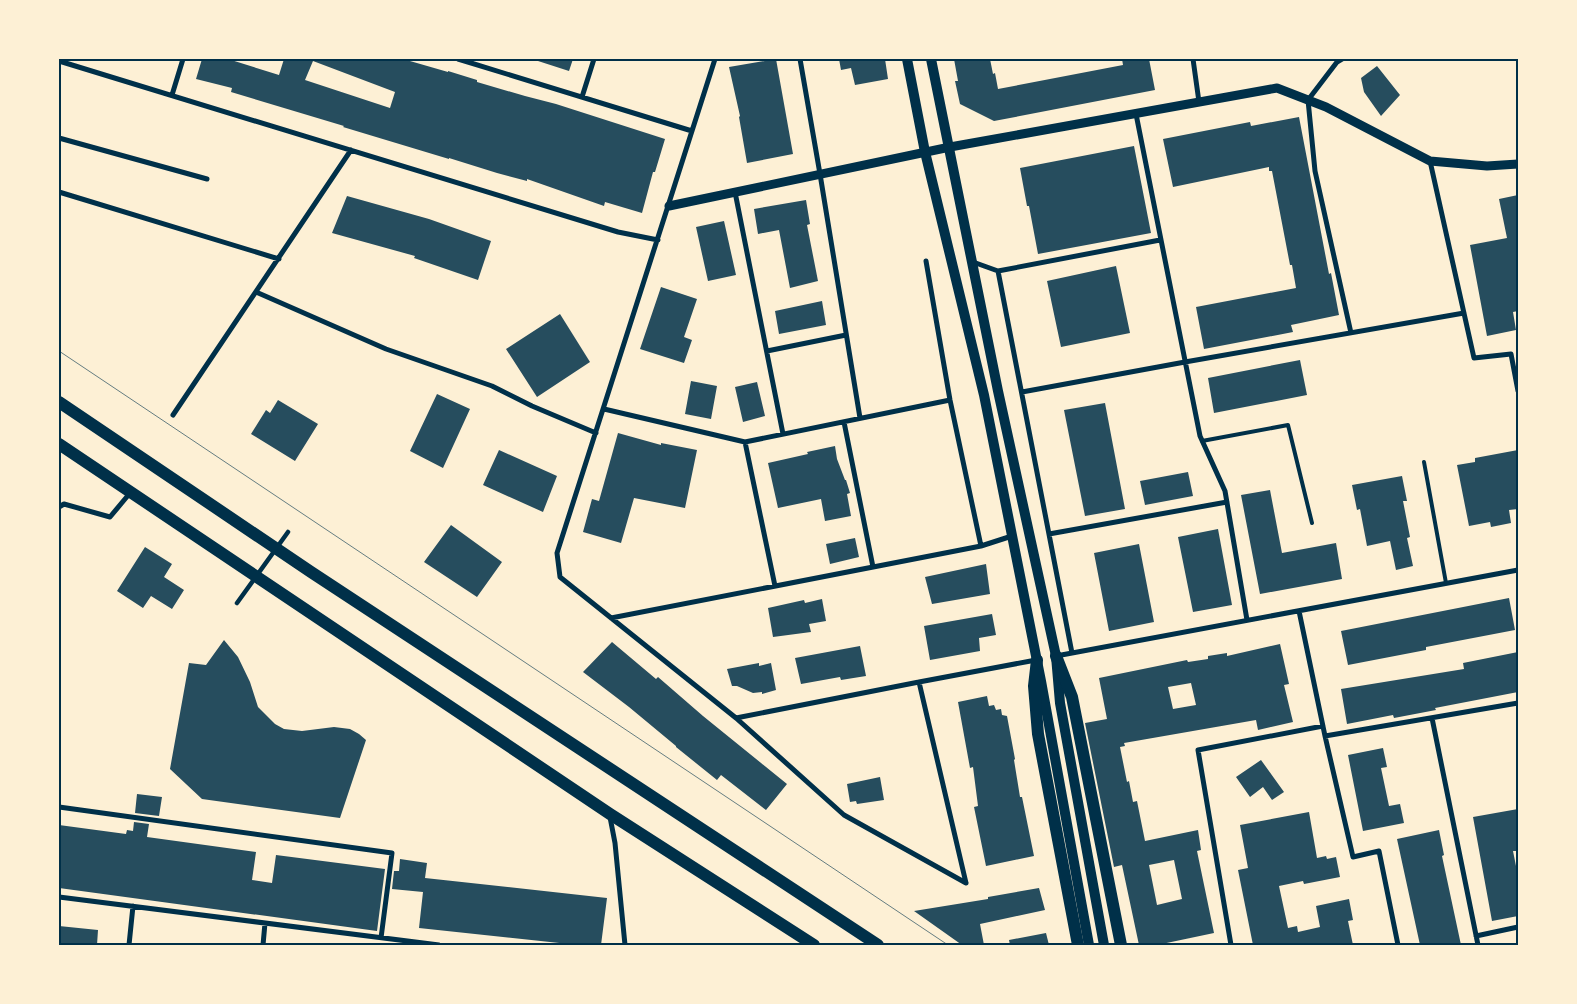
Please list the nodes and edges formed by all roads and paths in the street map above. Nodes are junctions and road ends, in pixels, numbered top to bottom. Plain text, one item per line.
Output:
1 (183, 59) edge
2 (458, 59) edge
3 (594, 59) edge
4 (715, 59) edge
5 (800, 59) edge
6 (907, 59) edge
7 (932, 59) edge
8 (1193, 59) edge
9 (1342, 59) edge
10 (59, 61) edge
11 (172, 95) junction
12 (582, 97) junction
13 (1308, 100) junction
14 (1199, 102) junction
15 (1136, 114) junction
16 (692, 131) junction
17 (59, 138) edge
18 (950, 147) junction
19 (351, 150) junction
20 (925, 152) junction
21 (1430, 161) junction
22 (1518, 164) edge
23 (820, 174) junction
24 (206, 179) dead end
25 (59, 192) edge
26 (735, 192) junction
27 (669, 206) junction
28 (658, 240) junction
29 (1160, 240) junction
30 (279, 259) junction
31 (926, 261) dead end
32 (972, 262) junction
33 (998, 271) junction
34 (256, 292) junction
35 (1464, 312) junction
36 (1351, 332) junction
37 (846, 335) junction
38 (767, 351) junction
39 (1185, 362) junction
40 (1518, 391) edge
41 (1022, 392) junction
42 (950, 400) junction
43 (59, 402) edge
44 (604, 409) junction
45 (173, 416) dead end
46 (860, 418) junction
47 (844, 422) junction
48 (596, 433) junction
49 (783, 434) junction
50 (1202, 441) junction
51 (745, 442) junction
52 (59, 444) edge
53 (1424, 462) dead end
54 (130, 492) junction
55 (1227, 502) junction
56 (59, 508) edge
57 (1312, 523) dead end
58 (288, 532) dead end
59 (1049, 534) junction
60 (1012, 536) junction
61 (980, 546) junction
62 (873, 566) junction
63 (1518, 570) edge
64 (1446, 583) junction
65 (775, 586) junction
66 (237, 603) dead end
67 (1299, 611) junction
68 (611, 618) junction
69 (1247, 620) junction
70 (1072, 653) junction
71 (1056, 656) junction
72 (1037, 660) junction
73 (919, 682) junction
74 (1518, 703) edge
75 (736, 718) junction
76 (1432, 718) junction
77 (1323, 726) junction
78 (1325, 736) junction
79 (59, 807) edge
80 (610, 814) junction
81 (59, 897) edge
82 (133, 906) junction
83 (265, 923) junction
84 (1518, 927) edge
85 (1476, 936) junction
86 (381, 938) junction
87 (392, 942) edge
88 (129, 945) edge
89 (263, 945) edge
90 (439, 945) edge
91 (625, 945) edge
92 (814, 945) edge
93 (878, 945) edge
94 (1078, 945) edge
95 (1089, 945) edge
96 (1104, 945) edge
97 (1121, 945) edge
98 (1231, 945) edge
99 (1398, 945) edge
100 (1478, 945) edge

1 - 11 street
2 - 12 street
3 - 12 street
4 - 16 street
5 - 23 street
6 - 20 main road
7 - 18 main road
8 - 14 street
9 - 13 street
10 - 11 street
11 - 19 street
12 - 16 street
13 - 14 street
13 - 21 street
13 - 36 street
14 - 15 street
15 - 18 street
15 - 29 street
16 - 27 street
17 - 24 street
18 - 20 street
18 - 32 main road
19 - 28 street
19 - 30 street
20 - 23 street
20 - 60 main road
21 - 22 street
21 - 35 street
23 - 26 street
23 - 37 street
25 - 30 street
26 - 27 street
26 - 38 street
27 - 28 street
28 - 44 street
29 - 33 street
29 - 39 street
30 - 34 street
31 - 42 street
32 - 33 street
32 - 71 main road
33 - 41 street
34 - 45 street
34 - 48 street
35 - 36 street
35 - 40 street
36 - 39 street
37 - 38 street
37 - 46 street
38 - 49 street
39 - 41 street
39 - 50 street
41 - 59 street
42 - 46 street
42 - 61 street
43 - 93 highway
44 - 48 street
44 - 51 street
46 - 47 street
47 - 49 street
47 - 62 street
48 - 68 street
49 - 51 street
50 - 55 street
50 - 57 lane
51 - 65 street
52 - 54 highway
53 - 64 lane
54 - 56 street
54 - 80 highway
55 - 59 street
55 - 69 street
58 - 66 street
59 - 70 street
60 - 61 street
60 - 72 main road
61 - 62 street
62 - 65 street
63 - 64 street
64 - 67 street
65 - 68 street
67 - 69 street
67 - 77 street
68 - 75 street
69 - 70 street
70 - 71 street
71 - 96 main road
71 - 97 highway
72 - 73 street
72 - 94 highway
72 - 95 main road
73 - 75 street
73 - 75 street
74 - 76 street
76 - 78 street
76 - 85 street
77 - 78 street
77 - 98 street
78 - 99 street
79 - 86 street
80 - 91 street
80 - 92 highway
81 - 82 street
82 - 83 street
82 - 88 street
83 - 86 street
83 - 89 street
84 - 85 street
85 - 100 street
86 - 87 street
87 - 90 street

